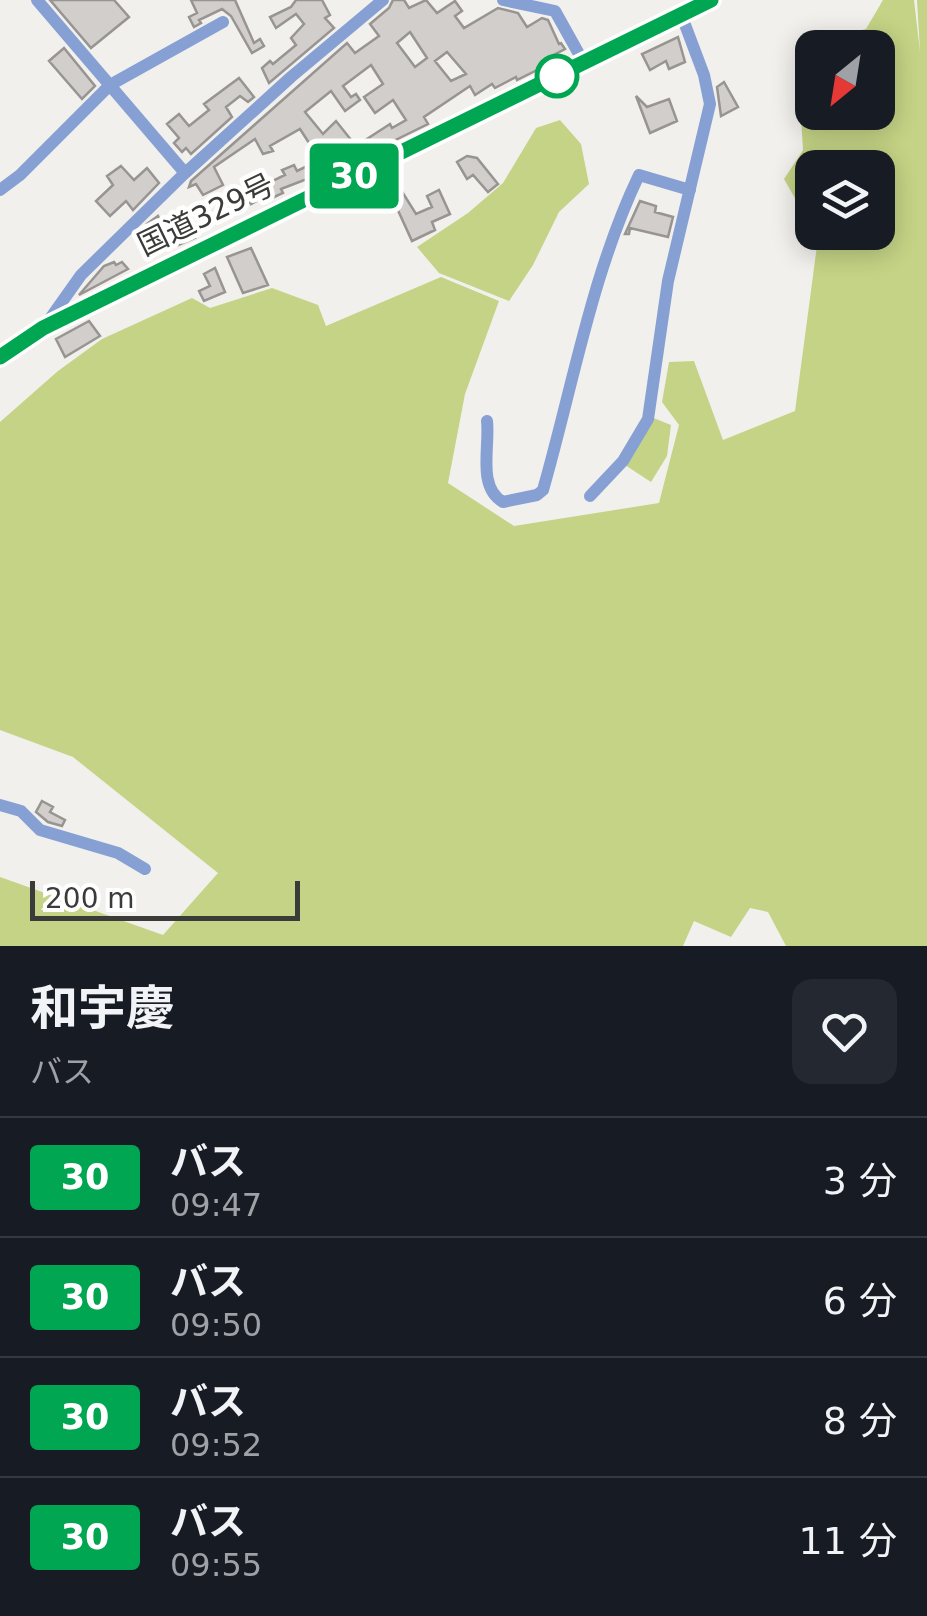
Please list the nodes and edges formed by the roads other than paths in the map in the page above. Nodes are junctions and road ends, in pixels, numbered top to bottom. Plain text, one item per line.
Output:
1 (37, 0) edge
2 (383, 0) edge
3 (504, 0) edge
4 (711, 0) edge
5 (681, 14) junction
6 (222, 22) dead end
7 (584, 63) junction
8 (107, 88) junction
9 (183, 176) junction
10 (0, 190) edge
11 (690, 190) junction
12 (43, 328) junction
13 (0, 357) edge
14 (487, 421) dead end
15 (590, 496) dead end
16 (0, 805) edge
17 (146, 869) dead end

1 - 8 street
2 - 9 street
3 - 7 street
4 - 5 highway, 国道329号
5 - 7 highway, 国道329号
5 - 11 street
6 - 8 street
7 - 12 highway, 国道329号
8 - 9 street
8 - 10 street
9 - 12 street
11 - 14 street
11 - 15 street
12 - 13 highway, 国道329号
16 - 17 street

